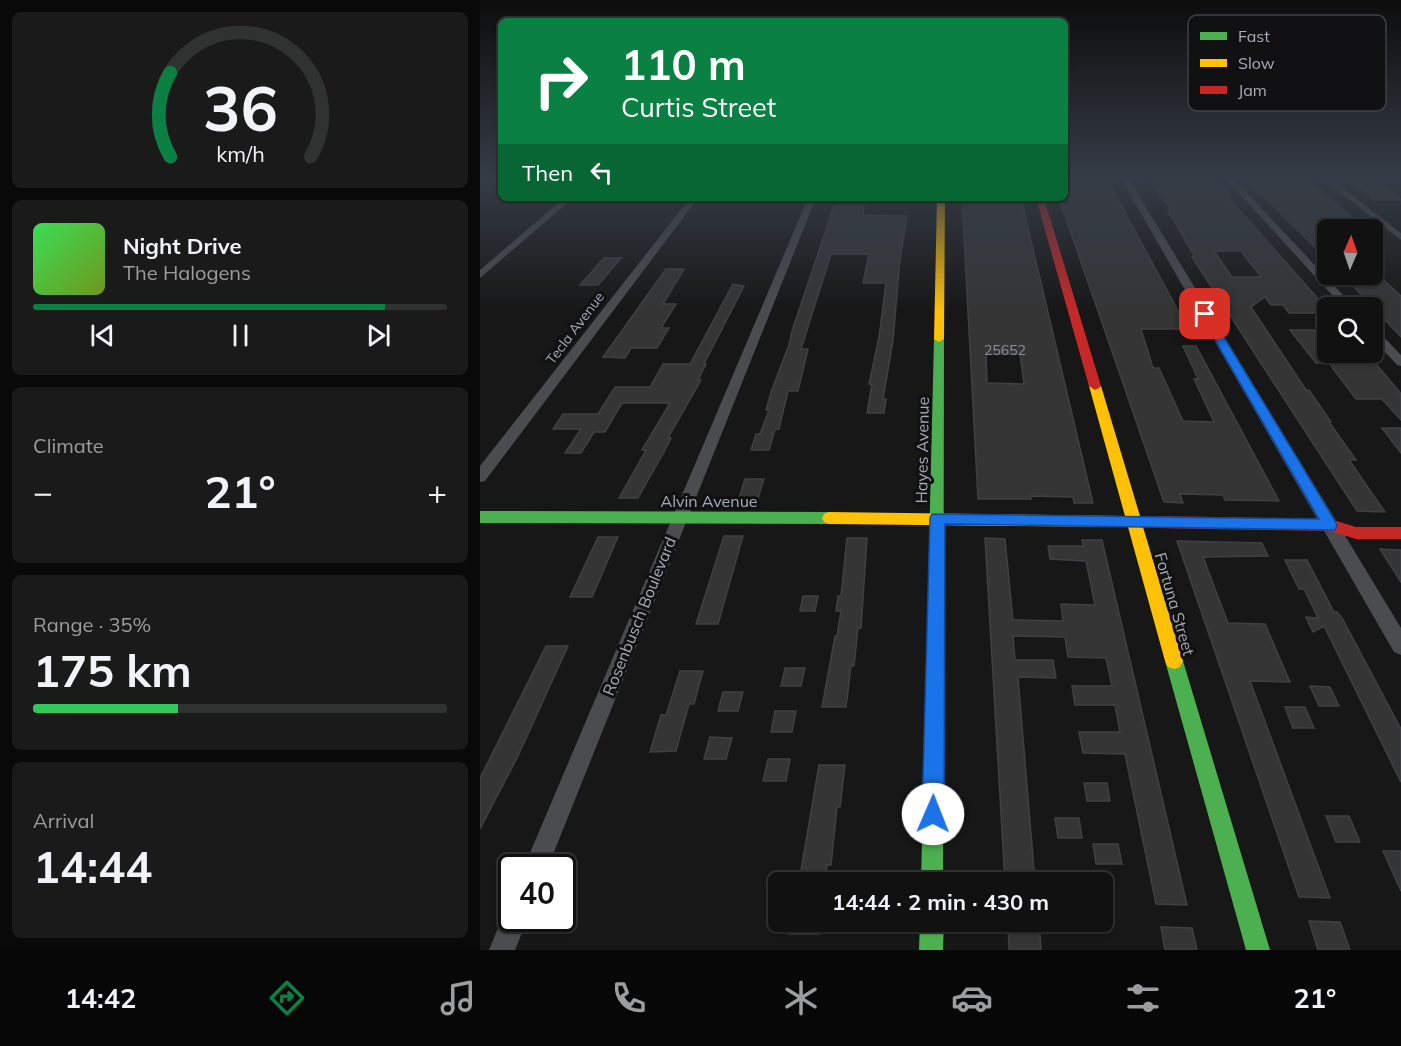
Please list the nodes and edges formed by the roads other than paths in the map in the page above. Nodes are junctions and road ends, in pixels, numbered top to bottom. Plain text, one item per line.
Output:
1 (540, 223) edge
2 (675, 223) edge
3 (802, 223) edge
4 (941, 223) edge
5 (1047, 223) edge
6 (1151, 223) edge
7 (1271, 223) edge
8 (1384, 223) edge
9 (1401, 237) edge
10 (480, 275) edge
11 (1340, 297) edge
12 (1383, 343) edge
13 (1401, 362) edge
14 (480, 477) edge
15 (480, 517) edge
16 (680, 517) junction
17 (938, 518) junction
18 (1134, 522) junction
19 (1330, 525) junction
20 (1401, 533) edge
21 (1401, 646) edge
22 (541, 854) edge
23 (932, 872) edge
24 (509, 932) edge
25 (932, 932) edge
26 (502, 950) edge
27 (931, 950) edge
28 (1258, 950) edge

1 - 10 street
2 - 14 street, Tecla Avenue
3 - 16 street, Rosenbusch Boulevard
4 - 17 street, Hayes Avenue
5 - 18 street, Fortuna Street
6 - 19 street
7 - 11 street
8 - 9 street
12 - 13 street
15 - 16 street, Alvin Avenue
16 - 17 street, Alvin Avenue
16 - 22 street, Rosenbusch Boulevard
17 - 18 street, Alvin Avenue
17 - 23 street, Hayes Avenue
18 - 19 street, Alvin Avenue
18 - 28 street, Fortuna Street
19 - 20 street, Alvin Avenue
19 - 21 street
24 - 26 street
25 - 27 street

